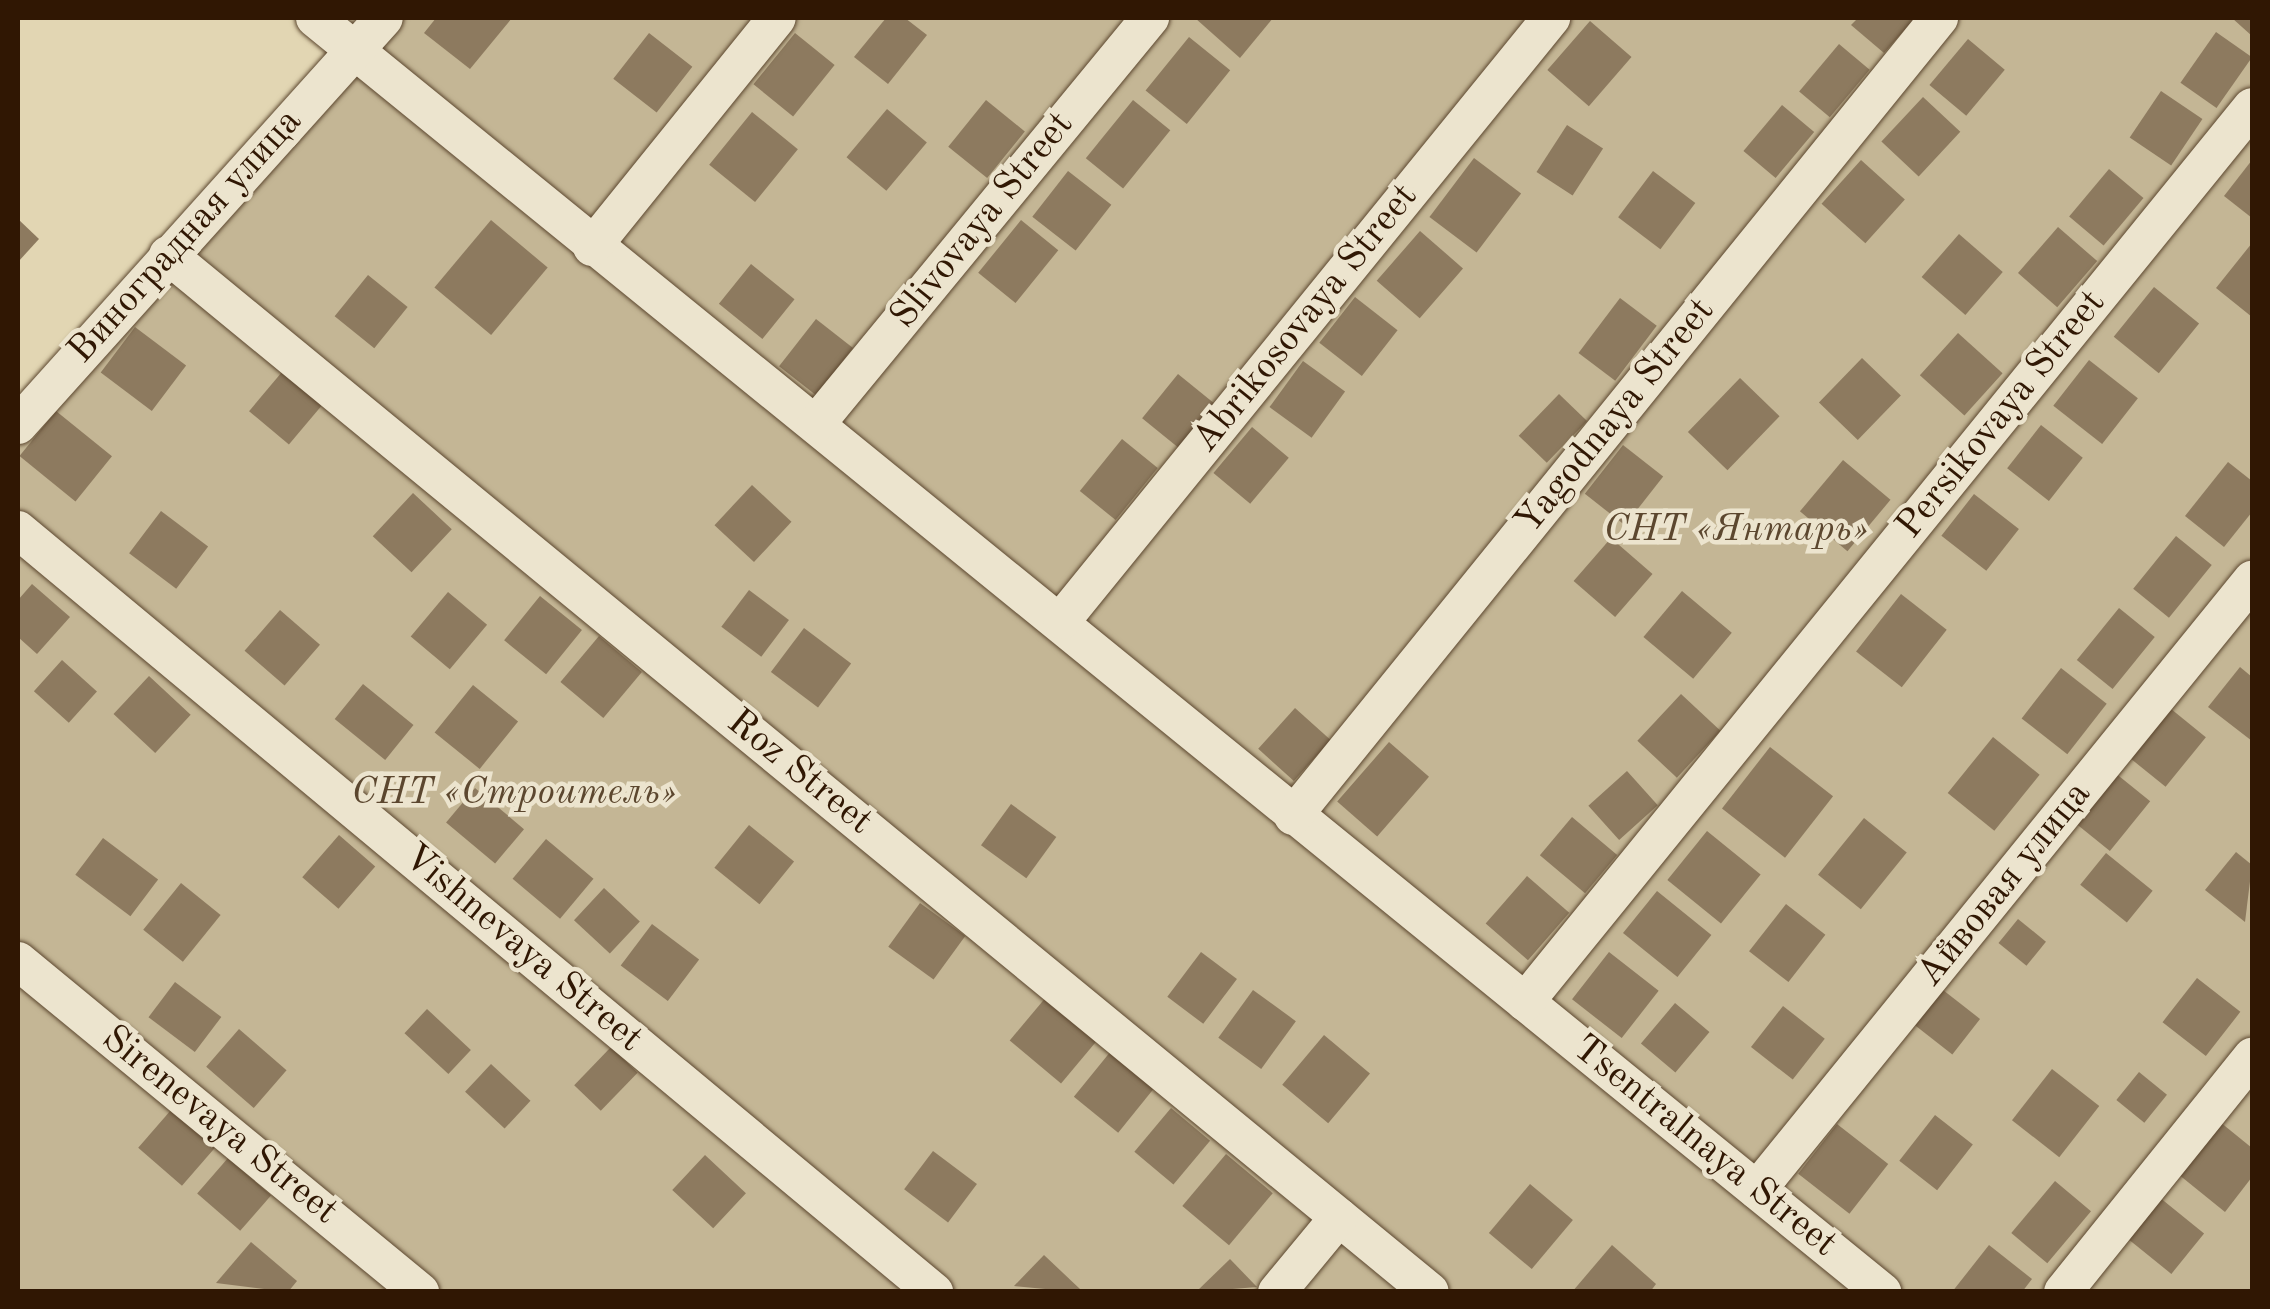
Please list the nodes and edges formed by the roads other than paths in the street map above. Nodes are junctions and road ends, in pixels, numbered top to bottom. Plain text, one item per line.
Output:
1 (315, 18) edge
2 (384, 18) edge
3 (777, 18) edge
4 (1150, 18) edge
5 (1550, 18) edge
6 (1939, 18) edge
7 (356, 51) junction
8 (2252, 107) edge
9 (592, 246) junction
10 (168, 255) junction
11 (816, 424) junction
12 (18, 425) edge
13 (18, 530) edge
14 (2252, 580) edge
15 (1062, 620) junction
16 (1293, 816) junction
17 (18, 962) edge
18 (1525, 1002) junction
19 (2252, 1057) edge
20 (1757, 1190) junction
21 (1339, 1217) junction
22 (420, 1292) edge
23 (934, 1292) edge
24 (1277, 1292) edge
25 (1430, 1292) edge
26 (1882, 1292) edge
27 (2063, 1292) edge

1 - 7 street, Tsentralnaya Street
2 - 7 street, Виноградная улица
3 - 9 street
4 - 11 street, Slivovaya Street
5 - 15 street, Abrikosovaya Street
6 - 16 street, Yagodnaya Street
7 - 9 street, Tsentralnaya Street
7 - 10 street, Виноградная улица
8 - 18 street, Persikovaya Street
9 - 11 street, Tsentralnaya Street
10 - 12 street, Виноградная улица
10 - 21 street, Roz Street
11 - 15 street, Tsentralnaya Street
13 - 23 street, Vishnevaya Street
14 - 20 street, Айвовая улица
15 - 16 street, Tsentralnaya Street
16 - 18 street, Tsentralnaya Street
17 - 22 street, Sirenevaya Street
18 - 20 street, Tsentralnaya Street
19 - 27 street
20 - 26 street, Tsentralnaya Street
21 - 24 street
21 - 25 street, Roz Street

